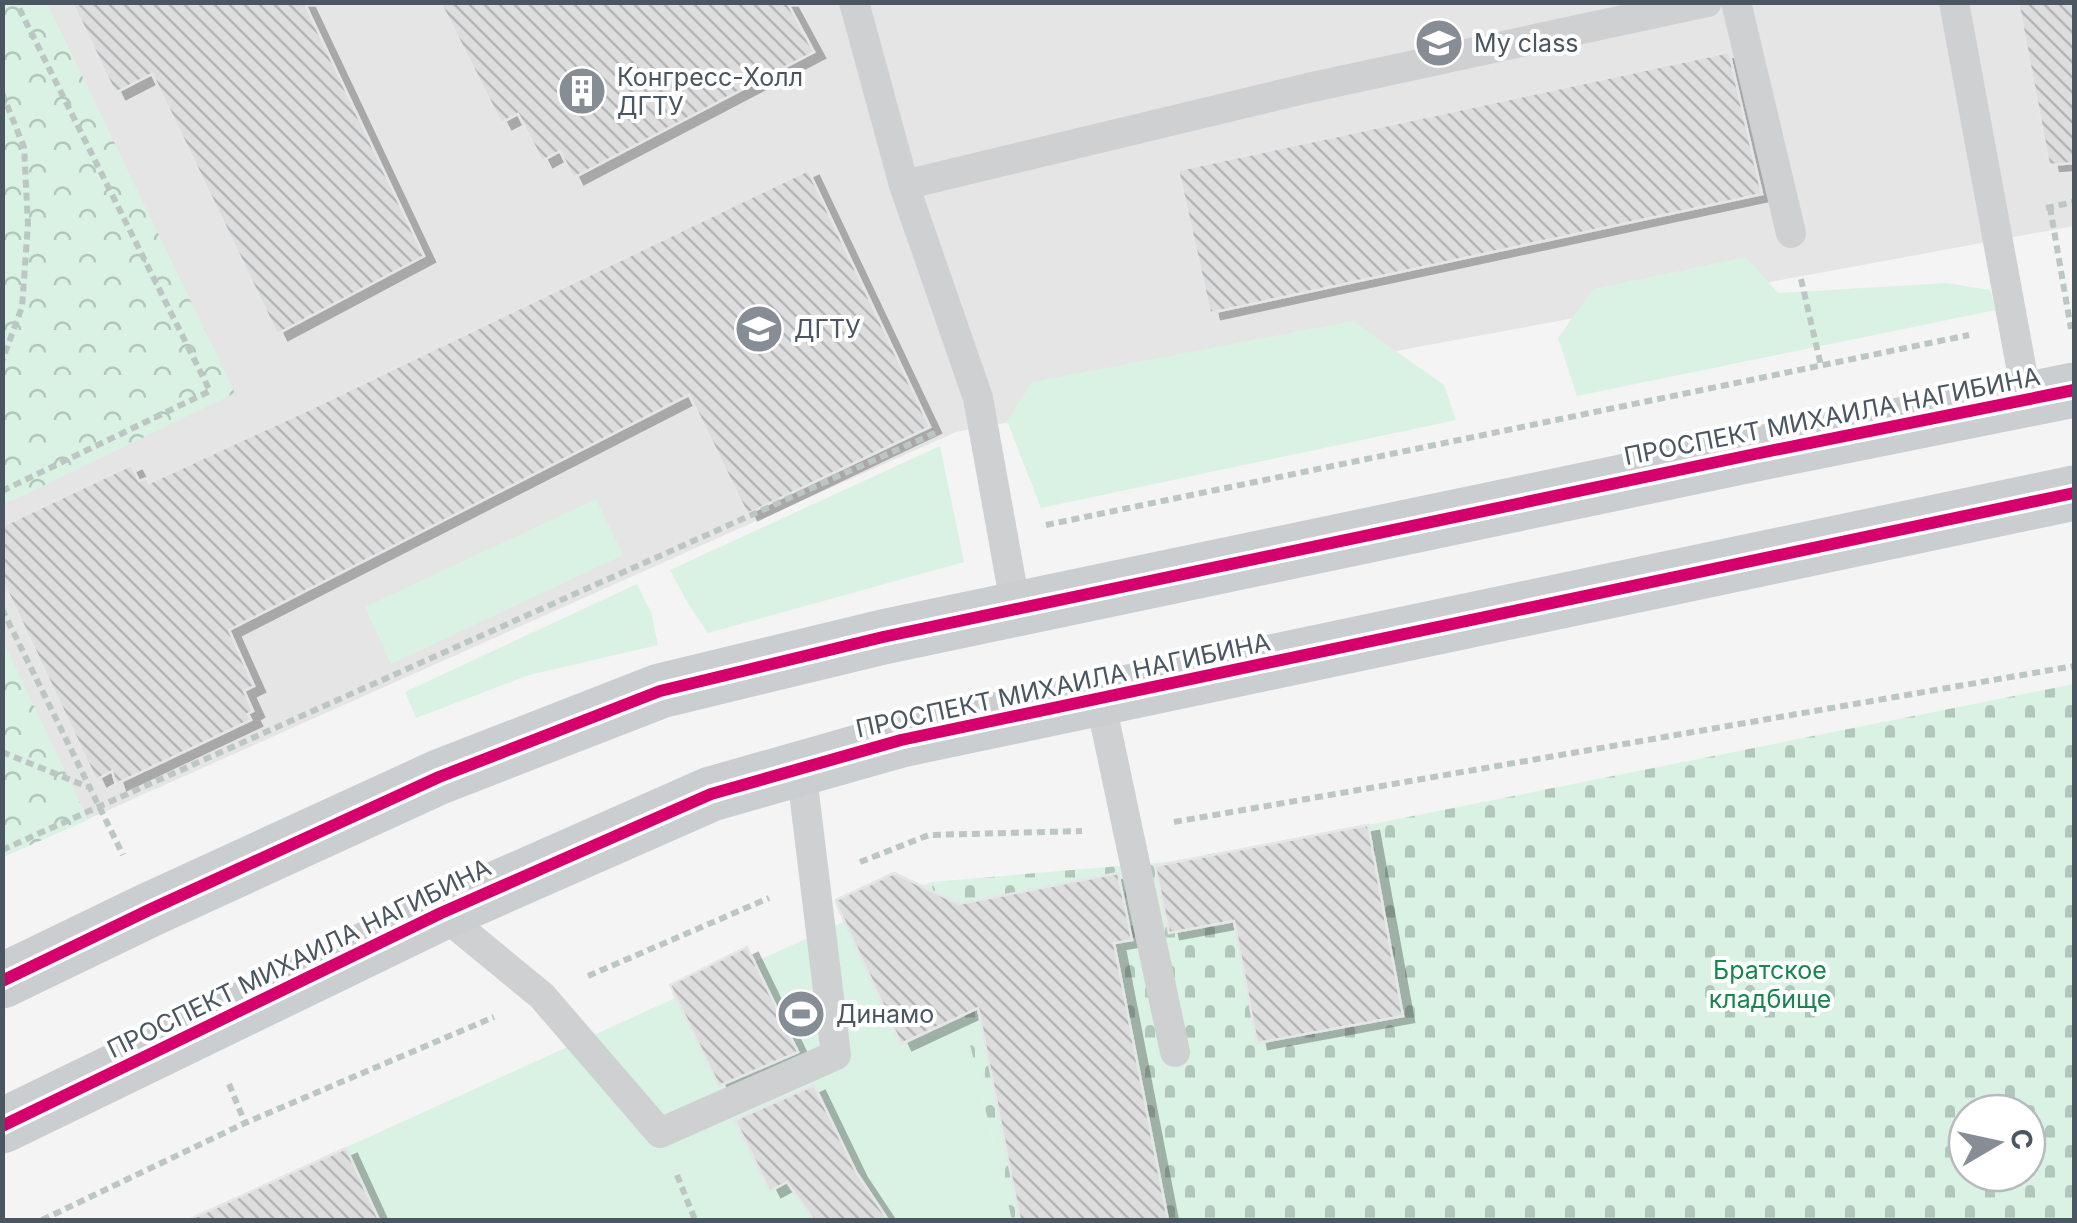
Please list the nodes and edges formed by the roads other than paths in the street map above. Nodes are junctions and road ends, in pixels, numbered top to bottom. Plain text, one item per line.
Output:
1 (854, 2) edge
2 (1707, 2) edge
3 (1736, 2) edge
4 (1954, 2) edge
5 (904, 185) junction
6 (1791, 233) road end
7 (2051, 394) edge
8 (2074, 494) edge
9 (1016, 610) junction
10 (1100, 698) junction
11 (801, 768) junction
12 (441, 912) junction
13 (2, 982) edge
14 (1175, 1052) dead end
15 (2, 1126) edge

1 - 5 lane
2 - 5 lane
3 - 6 lane
4 - 7 lane
5 - 9 lane
7 - 9 main road, ПРОСПЕКТ МИХАИЛА НАГИБИНА
8 - 10 main road, ПРОСПЕКТ МИХАИЛА НАГИБИНА
9 - 13 main road, ПРОСПЕКТ МИХАИЛА НАГИБИНА
10 - 11 main road, ПРОСПЕКТ МИХАИЛА НАГИБИНА
10 - 14 lane
11 - 12 main road, ПРОСПЕКТ МИХАИЛА НАГИБИНА
11 - 12 lane
12 - 15 main road, ПРОСПЕКТ МИХАИЛА НАГИБИНА

